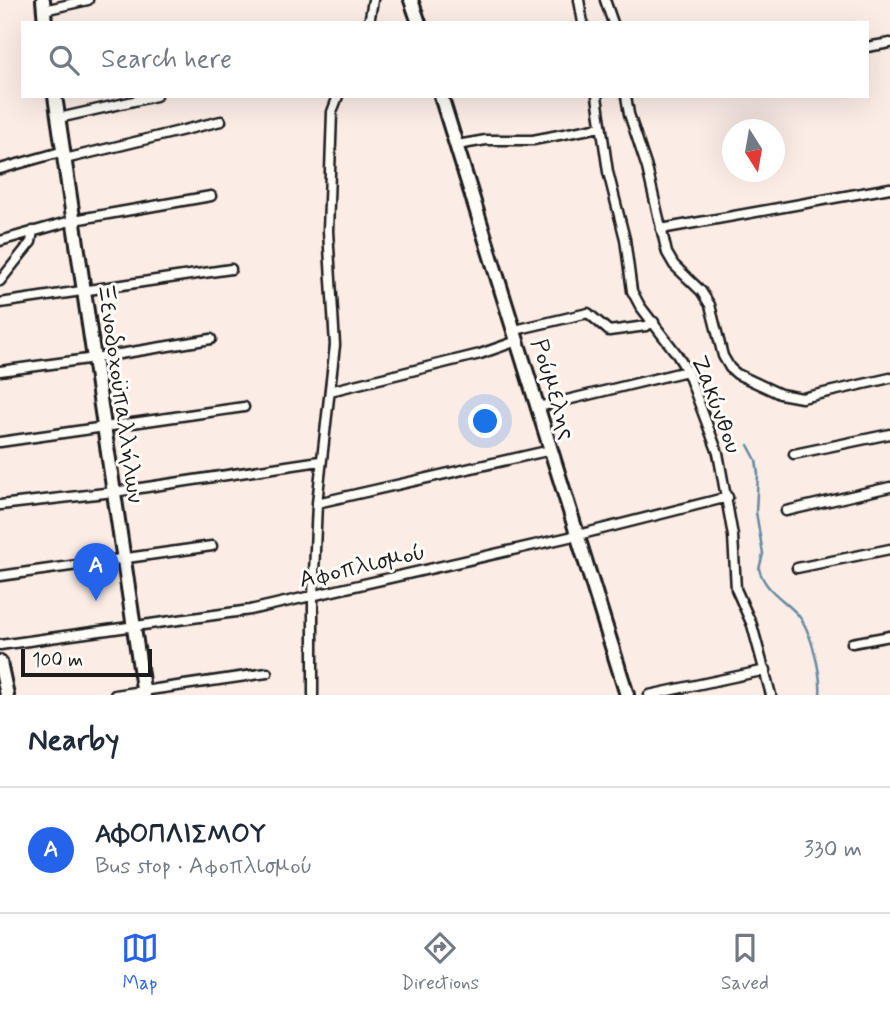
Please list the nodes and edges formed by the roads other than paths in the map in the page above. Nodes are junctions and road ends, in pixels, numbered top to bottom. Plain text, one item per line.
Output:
1 (88, 0) edge
2 (373, 0) edge
3 (411, 0) edge
4 (579, 0) edge
5 (605, 0) edge
6 (44, 11) edge
7 (369, 21) edge
8 (418, 21) edge
9 (583, 21) edge
10 (612, 21) edge
11 (890, 43) edge
12 (869, 47) edge
13 (55, 98) edge
14 (147, 98) edge
15 (337, 98) edge
16 (442, 98) edge
17 (597, 98) edge
18 (626, 98) edge
19 (59, 118) junction
20 (221, 121) dead end
21 (600, 127) junction
22 (457, 145) junction
23 (64, 155) junction
24 (0, 169) edge
25 (890, 188) edge
26 (211, 196) dead end
27 (74, 220) junction
28 (661, 229) junction
29 (33, 231) junction
30 (0, 241) edge
31 (231, 270) dead end
32 (0, 281) edge
33 (85, 290) junction
34 (0, 303) edge
35 (654, 322) junction
36 (516, 335) junction
37 (211, 339) dead end
38 (95, 358) junction
39 (0, 371) edge
40 (687, 371) junction
41 (890, 378) edge
42 (330, 391) junction
43 (244, 407) dead end
44 (538, 407) junction
45 (104, 426) junction
46 (890, 434) edge
47 (0, 442) edge
48 (551, 450) junction
49 (794, 454) dead end
50 (320, 461) junction
51 (890, 487) edge
52 (114, 492) junction
53 (728, 497) junction
54 (317, 503) junction
55 (0, 505) edge
56 (786, 511) dead end
57 (578, 535) junction
58 (212, 546) dead end
59 (890, 549) edge
60 (124, 560) junction
61 (797, 568) dead end
62 (0, 576) edge
63 (313, 597) junction
64 (134, 625) junction
65 (890, 636) edge
66 (852, 643) dead end
67 (0, 645) edge
68 (0, 662) edge
69 (766, 670) junction
70 (267, 673) dead end
71 (143, 693) edge
72 (7, 695) edge
73 (115, 695) edge
74 (313, 695) edge
75 (627, 695) edge
76 (649, 695) edge
77 (771, 695) edge

1 - 6 street
2 - 7 street
3 - 8 street
4 - 9 street
5 - 10 street
11 - 12 street
13 - 19 street, Ξενοδοχοϋπαλλήλων
14 - 19 street
15 - 42 street
16 - 22 street, Ρούμελης
17 - 21 street, Ζακύνθου
18 - 28 street
19 - 23 street, Ξενοδοχοϋπαλλήλων
20 - 23 street
21 - 22 street
21 - 35 street, Ζακύνθου
22 - 36 street, Ρούμελης
23 - 24 street
23 - 27 street, Ξενοδοχοϋπαλλήλων
25 - 28 street
26 - 27 street
27 - 29 street
27 - 33 street, Ξενοδοχοϋπαλλήλων
28 - 41 street
29 - 30 street
29 - 32 street
31 - 33 street
33 - 34 street
33 - 38 street, Ξενοδοχοϋπαλλήλων
35 - 36 street
35 - 40 street, Ζακύνθου
36 - 42 street
36 - 44 street, Ρούμελης
37 - 38 street
38 - 39 street
38 - 45 street, Ξενοδοχοϋπαλλήλων
40 - 44 street
40 - 53 street, Ζακύνθου
42 - 50 street
43 - 45 street
44 - 48 street, Ρούμελης
45 - 47 street
45 - 52 street, Ξενοδοχοϋπαλλήλων
46 - 49 street
48 - 54 street
48 - 57 street, Ρούμελης
50 - 52 street
50 - 54 street
51 - 56 street
52 - 55 street
52 - 60 street, Ξενοδοχοϋπαλλήλων
53 - 57 street, Αφοπλισμού
53 - 69 street, Ζακύνθου
54 - 63 street
57 - 63 street, Αφοπλισμού
57 - 75 street, Ρούμελης
58 - 60 street
59 - 61 street
60 - 62 street
60 - 64 street, Ξενοδοχοϋπαλλήλων
63 - 64 street, Αφοπλισμού
63 - 74 street
64 - 67 street, Αφοπλισμού
64 - 71 street, Ξενοδοχοϋπαλλήλων
65 - 66 street
68 - 72 street
69 - 76 street
69 - 77 street, Ζακύνθου
70 - 71 street
71 - 73 street

